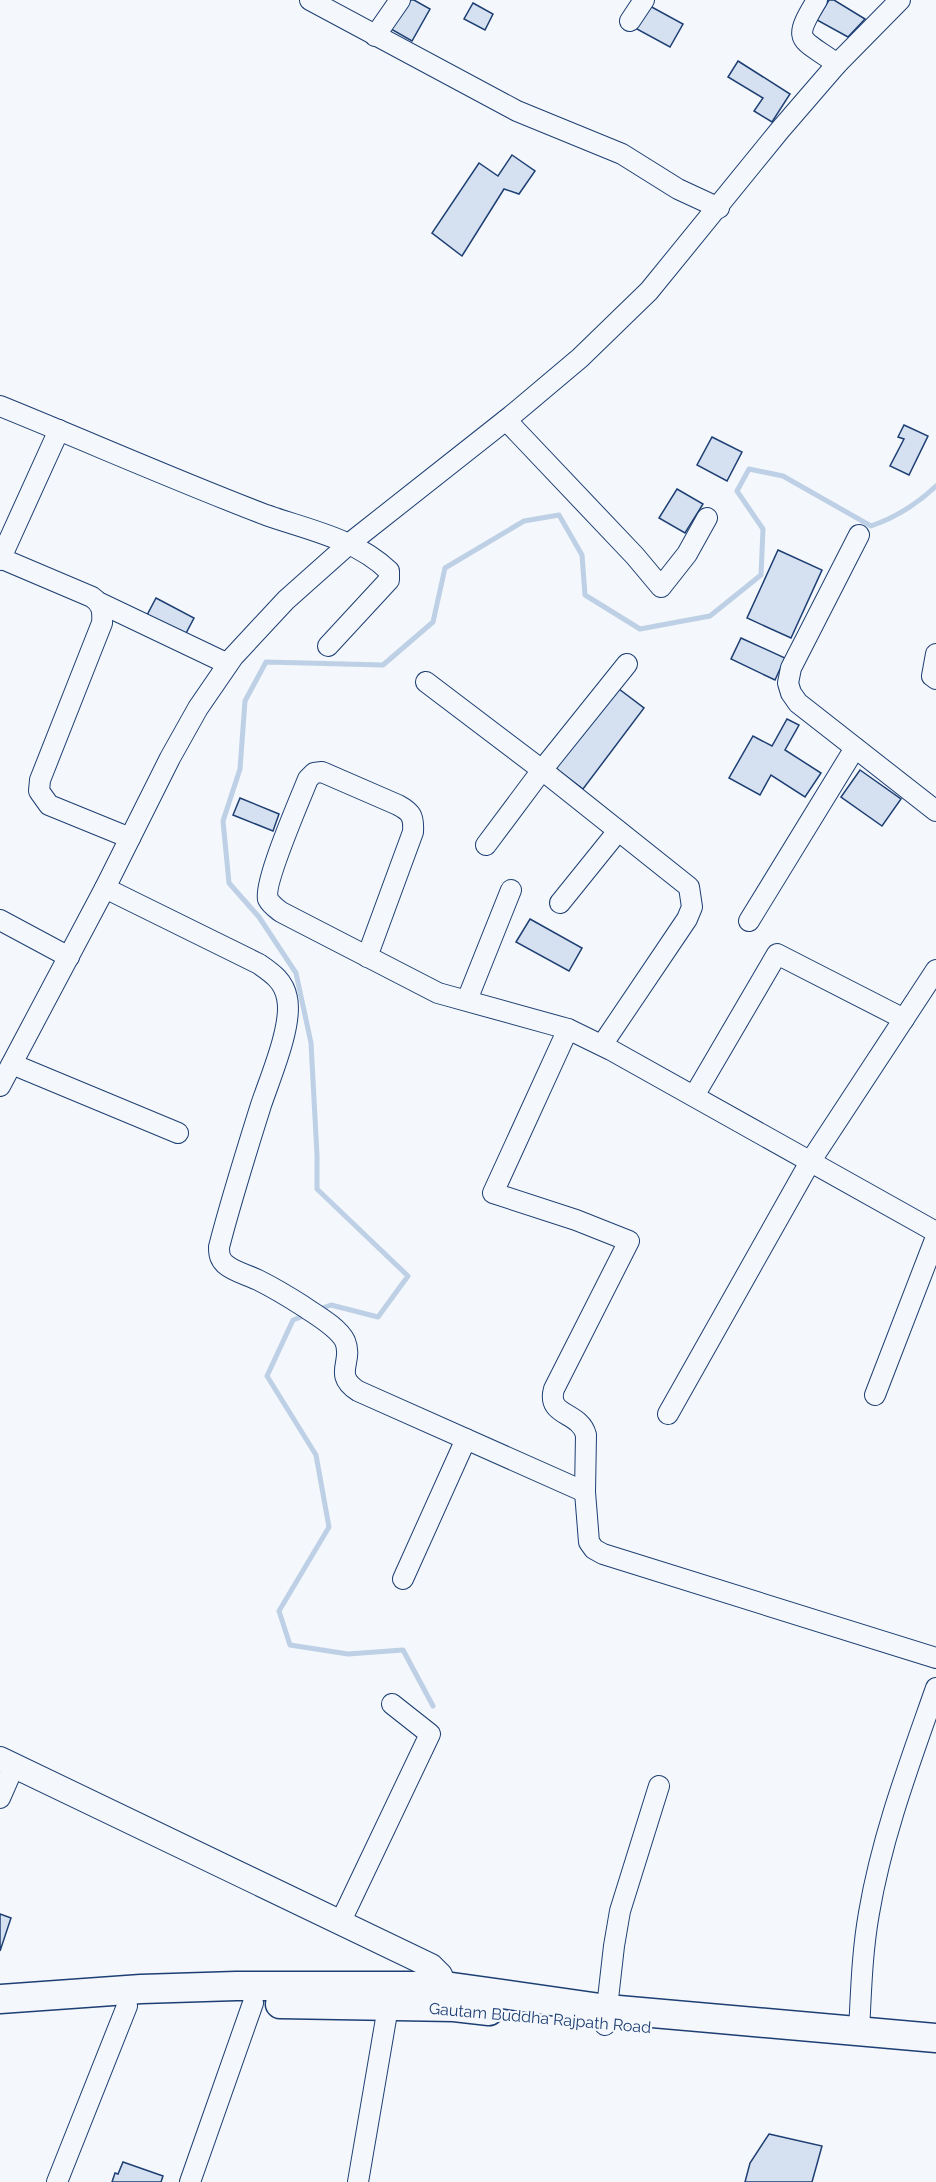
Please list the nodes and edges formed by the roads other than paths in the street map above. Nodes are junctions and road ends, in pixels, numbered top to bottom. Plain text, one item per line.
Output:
1 (310, 0) edge
2 (400, 0) edge
3 (644, 0) edge
4 (817, 0) edge
5 (900, 0) edge
6 (630, 21) dead end
7 (375, 36) junction
8 (837, 64) junction
9 (719, 208) junction
10 (0, 406) edge
11 (506, 420) junction
12 (59, 430) junction
13 (707, 518) dead end
14 (859, 535) dead end
15 (350, 543) junction
16 (0, 559) edge
17 (100, 603) junction
18 (328, 646) dead end
19 (936, 654) edge
20 (228, 664) junction
21 (627, 664) dead end
22 (936, 679) edge
23 (426, 682) dead end
24 (855, 748) junction
25 (542, 770) junction
26 (936, 811) edge
27 (618, 831) junction
28 (130, 838) junction
29 (486, 845) dead end
30 (105, 888) junction
31 (512, 890) dead end
32 (560, 903) dead end
33 (0, 920) edge
34 (749, 921) dead end
35 (69, 957) junction
36 (367, 957) junction
37 (936, 970) edge
38 (467, 1000) junction
39 (904, 1019) junction
40 (568, 1029) junction
41 (602, 1046) junction
42 (12, 1064) junction
43 (0, 1086) edge
44 (694, 1096) junction
45 (178, 1133) dead end
46 (810, 1162) junction
47 (936, 1232) edge
48 (936, 1237) edge
49 (876, 1395) dead end
50 (668, 1414) dead end
51 (466, 1440) junction
52 (585, 1492) junction
53 (403, 1579) dead end
54 (936, 1658) edge
55 (936, 1688) edge
56 (392, 1704) dead end
57 (7, 1762) edge
58 (659, 1786) dead end
59 (0, 1798) edge
60 (340, 1923) junction
61 (450, 1997) junction
62 (0, 2000) edge
63 (253, 2003) junction
64 (127, 2006) junction
65 (388, 2007) junction
66 (0, 2017) edge
67 (606, 2017) junction
68 (859, 2032) junction
69 (936, 2038) edge
70 (936, 2053) edge
71 (57, 2182) edge
72 (190, 2182) edge
73 (358, 2182) edge

1 - 7 street
2 - 7 street
3 - 6 street
4 - 8 street
5 - 8 street
7 - 9 street
8 - 9 street
9 - 11 street
10 - 12 street
11 - 13 street
11 - 15 street
12 - 15 street
12 - 16 street
14 - 24 street
15 - 18 street
15 - 20 street
16 - 17 street
17 - 20 street
17 - 28 street
19 - 22 street
20 - 28 street
21 - 25 street
23 - 25 street
24 - 26 street
24 - 34 street
25 - 27 street
25 - 29 street
27 - 32 street
27 - 41 street
28 - 30 street
30 - 35 street
30 - 51 street
31 - 38 street
33 - 35 street
35 - 42 street
36 - 36 street
36 - 38 street
37 - 39 street
38 - 40 street
39 - 44 street
39 - 46 street
40 - 41 street
40 - 52 street
41 - 44 street
42 - 43 street
42 - 45 street
44 - 46 street
46 - 47 street
46 - 50 street
48 - 49 street
51 - 52 street
51 - 53 street
52 - 54 street
55 - 68 street
56 - 60 street
57 - 59 street
57 - 60 main road
58 - 67 street
60 - 61 main road
61 - 62 highway
61 - 65 highway, Gautam Buddha Rajpath Road
61 - 67 highway, Gautam Buddha Rajpath Road
63 - 64 highway, Gautam Buddha Rajpath Road
63 - 65 highway, Gautam Buddha Rajpath Road
63 - 72 street
64 - 66 highway, Gautam Buddha Rajpath Road
64 - 71 street
65 - 73 street
67 - 68 highway
67 - 70 highway, Gautam Buddha Rajpath Road
68 - 69 highway

